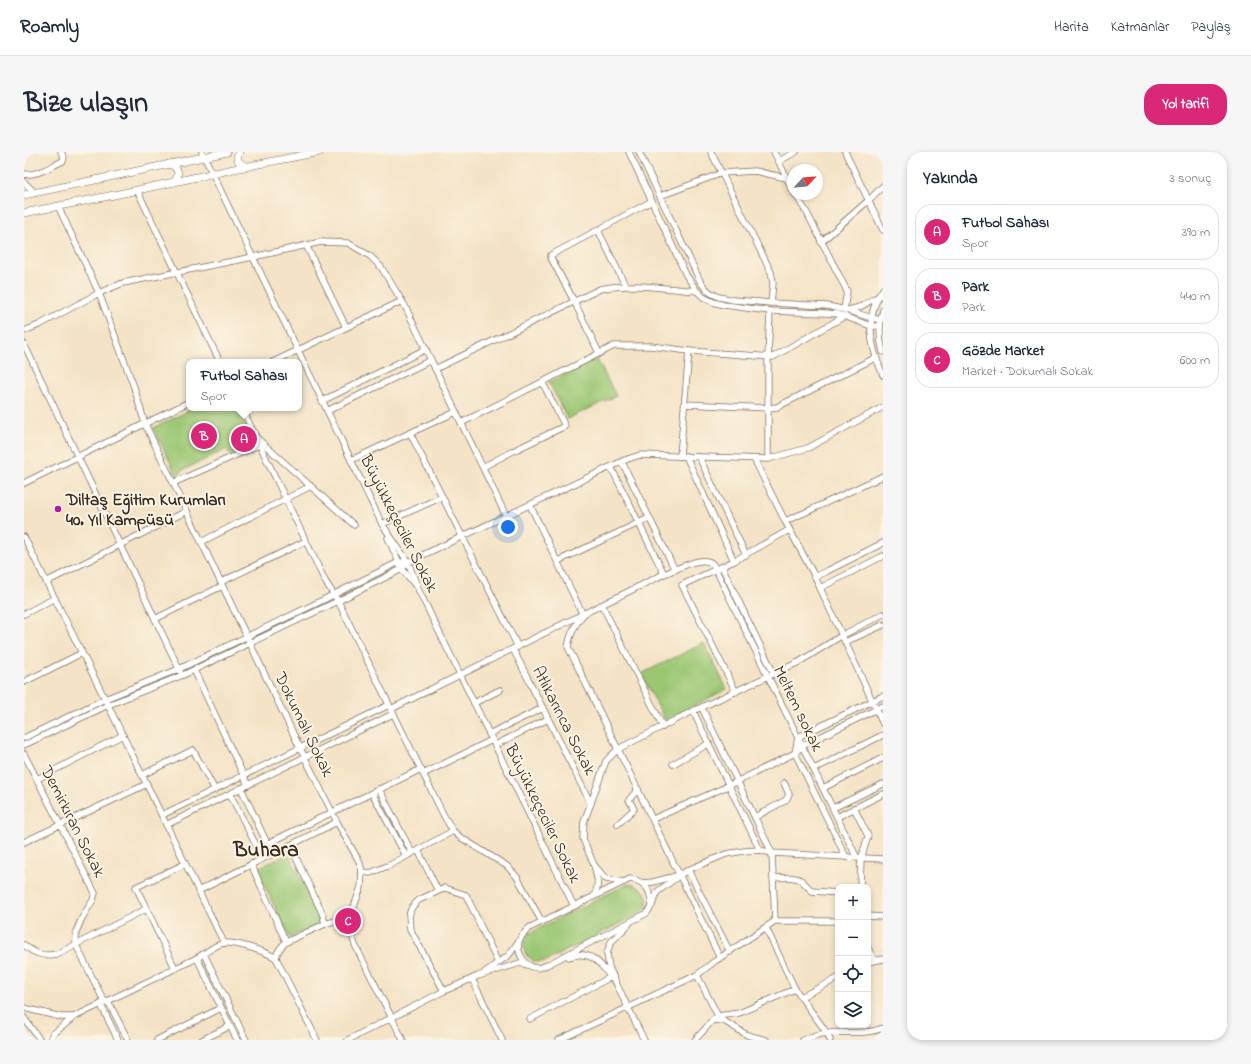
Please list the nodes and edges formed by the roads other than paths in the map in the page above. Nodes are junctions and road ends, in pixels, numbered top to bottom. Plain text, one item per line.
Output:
1 (61, 152) edge
2 (227, 152) edge
3 (239, 152) edge
4 (319, 152) edge
5 (629, 152) edge
6 (639, 152) edge
7 (711, 152) edge
8 (774, 152) edge
9 (796, 152) edge
10 (845, 152) edge
11 (204, 154) edge
12 (779, 161) junction
13 (168, 164) junction
14 (246, 166) junction
15 (212, 173) junction
16 (722, 173) junction
17 (24, 174) edge
18 (786, 178) joint
19 (24, 182) edge
20 (174, 182) junction
21 (883, 186) edge
22 (137, 190) junction
23 (36, 193) junction
24 (24, 195) edge
25 (660, 196) junction
26 (798, 200) edge
27 (869, 200) junction
28 (652, 201) junction
29 (58, 206) junction
30 (24, 213) edge
31 (598, 230) junction
32 (883, 230) edge
33 (821, 242) junction
34 (306, 245) junction
35 (253, 257) junction
36 (176, 272) junction
37 (625, 285) junction
38 (883, 289) edge
39 (697, 292) junction
40 (99, 293) junction
41 (877, 297) junction
42 (402, 301) junction
43 (574, 301) junction
44 (771, 303) junction
45 (883, 310) edge
46 (770, 311) junction
47 (845, 312) junction
48 (872, 318) junction
49 (881, 320) junction
50 (871, 326) junction
51 (880, 326) junction
52 (346, 327) junction
53 (24, 331) edge
54 (24, 344) edge
55 (426, 349) junction
56 (298, 350) junction
57 (689, 351) junction
58 (883, 352) edge
59 (599, 353) junction
60 (768, 358) junction
61 (875, 358) junction
62 (219, 359) edge
63 (279, 359) edge
64 (431, 360) junction
65 (435, 369) junction
66 (883, 375) edge
67 (542, 382) junction
68 (322, 401) junction
69 (186, 404) edge
70 (685, 404) junction
71 (883, 407) edge
72 (768, 408) junction
73 (243, 411) edge
74 (327, 411) junction
75 (456, 412) junction
76 (461, 423) junction
77 (145, 424) junction
78 (410, 433) junction
79 (255, 436) junction
80 (259, 445) junction
81 (683, 456) junction
82 (78, 457) junction
83 (699, 457) junction
84 (754, 459) junction
85 (768, 459) junction
86 (351, 460) junction
87 (622, 462) junction
88 (483, 467) junction
89 (611, 467) junction
90 (883, 476) edge
91 (24, 483) edge
92 (173, 484) junction
93 (311, 486) junction
94 (442, 497) junction
95 (285, 499) junction
96 (530, 505) junction
97 (187, 511) junction
98 (506, 516) junction
99 (649, 518) junction
100 (785, 521) junction
101 (639, 522) junction
102 (382, 524) junction
103 (354, 525) dead end
104 (789, 530) junction
105 (24, 536) edge
106 (462, 536) junction
107 (306, 541) junction
108 (201, 542) junction
109 (883, 543) edge
110 (120, 545) junction
111 (746, 555) junction
112 (883, 556) edge
113 (734, 561) junction
114 (399, 562) junction
115 (408, 562) junction
116 (558, 562) junction
117 (722, 567) junction
118 (402, 569) junction
119 (675, 570) junction
120 (716, 570) junction
121 (664, 574) junction
122 (814, 577) junction
123 (46, 582) junction
124 (222, 584) junction
125 (820, 588) junction
126 (419, 591) junction
127 (334, 594) junction
128 (55, 598) junction
129 (338, 601) junction
130 (602, 605) junction
131 (24, 614) edge
132 (883, 614) edge
133 (583, 615) junction
134 (155, 619) junction
135 (883, 625) edge
136 (841, 636) junction
137 (247, 637) junction
138 (844, 642) junction
139 (250, 643) junction
140 (516, 648) junction
141 (82, 653) junction
142 (179, 669) junction
143 (194, 670) junction
144 (182, 675) junction
145 (461, 676) junction
146 (771, 676) junction
147 (24, 682) edge
148 (500, 690) dead end
149 (736, 692) junction
150 (883, 696) edge
151 (105, 699) junction
152 (872, 701) junction
153 (474, 703) junction
154 (108, 705) junction
155 (883, 706) edge
156 (543, 708) junction
157 (702, 708) junction
158 (391, 710) junction
159 (876, 710) junction
160 (693, 712) junction
161 (548, 719) junction
162 (883, 724) edge
163 (663, 726) junction
164 (122, 735) junction
165 (883, 735) edge
166 (798, 737) junction
167 (24, 738) edge
168 (492, 740) junction
169 (708, 744) junction
170 (24, 746) edge
171 (802, 746) junction
172 (300, 748) junction
173 (618, 749) junction
174 (796, 753) junction
175 (24, 754) edge
176 (305, 757) junction
177 (883, 758) edge
178 (673, 764) dead end
179 (814, 769) junction
180 (422, 772) junction
181 (142, 775) junction
182 (243, 776) junction
183 (37, 779) junction
184 (737, 781) junction
185 (784, 783) dead end
186 (147, 784) junction
187 (883, 784) edge
188 (248, 785) junction
189 (728, 786) junction
190 (241, 788) junction
191 (823, 788) junction
192 (638, 789) junction
193 (214, 790) junction
194 (379, 790) junction
195 (372, 793) junction
196 (230, 794) junction
197 (883, 794) edge
198 (591, 804) junction
199 (833, 808) junction
200 (854, 808) junction
201 (332, 812) junction
202 (162, 815) junction
203 (755, 817) junction
204 (837, 817) junction
205 (653, 819) junction
206 (337, 822) junction
207 (618, 824) dead end
208 (60, 825) junction
209 (166, 825) junction
210 (453, 831) junction
211 (24, 842) edge
212 (267, 844) junction
213 (290, 845) junction
214 (418, 850) junction
215 (760, 850) junction
216 (272, 854) junction
217 (412, 854) junction
218 (772, 854) junction
219 (406, 856) junction
220 (846, 857) junction
221 (859, 858) junction
222 (263, 859) junction
223 (883, 859) edge
224 (185, 864) junction
225 (251, 864) junction
226 (594, 865) junction
227 (688, 870) junction
228 (362, 872) junction
229 (680, 875) junction
230 (773, 878) junction
231 (624, 882) junction
232 (642, 883) junction
233 (860, 884) edge
234 (198, 891) junction
235 (438, 891) junction
236 (835, 893) edge
237 (594, 896) junction
238 (652, 905) junction
239 (574, 906) junction
240 (146, 909) junction
241 (871, 916) edge
242 (883, 917) edge
243 (349, 921) junction
244 (632, 921) junction
245 (776, 921) junction
246 (835, 921) edge
247 (542, 922) junction
248 (325, 924) junction
249 (766, 928) junction
250 (519, 940) junction
251 (286, 942) junction
252 (224, 943) junction
253 (24, 945) edge
254 (76, 945) junction
255 (871, 951) edge
256 (730, 952) junction
257 (204, 954) junction
258 (197, 958) junction
259 (276, 958) junction
260 (720, 958) junction
261 (880, 961) edge
262 (554, 962) junction
263 (498, 963) junction
264 (532, 966) junction
265 (175, 968) junction
266 (697, 975) junction
267 (478, 976) junction
268 (611, 977) junction
269 (472, 979) junction
270 (835, 980) edge
271 (617, 985) junction
272 (795, 988) junction
273 (444, 991) junction
274 (801, 997) junction
275 (104, 1003) junction
276 (628, 1007) junction
277 (24, 1008) edge
278 (221, 1008) junction
279 (74, 1017) junction
280 (24, 1018) edge
281 (392, 1018) junction
282 (715, 1018) junction
283 (530, 1019) dead end
284 (230, 1026) junction
285 (883, 1028) edge
286 (827, 1033) junction
287 (819, 1038) edge
288 (562, 1039) edge
289 (40, 1040) edge
290 (50, 1040) edge
291 (118, 1040) edge
292 (128, 1040) edge
293 (158, 1040) edge
294 (202, 1040) edge
295 (237, 1040) edge
296 (246, 1040) edge
297 (317, 1040) edge
298 (348, 1040) edge
299 (403, 1040) edge
300 (502, 1040) edge
301 (644, 1040) edge
302 (695, 1040) edge
303 (766, 1040) edge
304 (802, 1040) edge
305 (830, 1040) edge

1 - 17 street
2 - 11 main road
3 - 14 main road
4 - 14 main road
5 - 28 street
6 - 25 street
7 - 16 street
8 - 12 street
9 - 12 street
10 - 27 street
11 - 13 main road
11 - 15 street, Büyükkeçeciler Sokak
12 - 18 street
13 - 20 main road
13 - 23 main road
14 - 15 main road
15 - 20 main road
15 - 35 street, Büyükkeçeciler Sokak
16 - 18 street
16 - 25 street
16 - 44 street
19 - 23 street
20 - 22 main road
21 - 27 street
22 - 29 main road
22 - 36 street
23 - 24 main road
25 - 44 street
26 - 33 street
27 - 32 street
27 - 33 street
28 - 31 street
28 - 39 street
29 - 30 main road
29 - 40 street, Dokumalı Sokak
31 - 37 street
31 - 43 street
33 - 47 street
34 - 35 street
34 - 42 street
34 - 52 street
35 - 36 street
35 - 56 street, Büyükkeçeciler Sokak
36 - 40 street
36 - 62 street
37 - 39 street
37 - 43 street
38 - 41 street
39 - 46 street
40 - 53 street
40 - 77 street, Dokumalı Sokak
41 - 47 street
41 - 48 street
42 - 52 street
42 - 55 street
43 - 59 street
43 - 65 street
44 - 47 street
45 - 49 street
46 - 47 street
46 - 60 street
47 - 48 street
47 - 50 street
47 - 60 street
48 - 49 street
48 - 50 street
49 - 51 street
50 - 51 street
50 - 61 street
51 - 58 street
52 - 56 street
54 - 82 street
55 - 64 street
55 - 68 street
56 - 63 street
56 - 68 street, Büyükkeçeciler Sokak
57 - 59 street
57 - 60 street
57 - 70 street
59 - 67 street
60 - 72 street
61 - 66 street
61 - 72 street
64 - 65 street
64 - 74 street
65 - 75 street
67 - 76 street
67 - 88 street
68 - 74 street, Büyükkeçeciler Sokak
69 - 77 street
70 - 72 street
70 - 81 street
71 - 85 street
72 - 85 street
73 - 79 street
74 - 86 street, Büyükkeçeciler Sokak
75 - 76 street
75 - 78 street
76 - 88 street
77 - 82 street
77 - 92 street, Dokumalı Sokak
78 - 86 street
78 - 94 street, Atlıkarınca Sokak
79 - 80 street
79 - 93 street
80 - 92 street
80 - 95 street
81 - 83 street
81 - 87 street
81 - 113 street
82 - 91 street
82 - 110 street
83 - 84 street
83 - 111 street
84 - 85 street
84 - 100 street
86 - 102 street, Büyükkeçeciler Sokak
87 - 89 street
87 - 99 street
88 - 98 street
89 - 96 street
89 - 101 street
90 - 100 street
92 - 97 street, Dokumalı Sokak
93 - 95 street
93 - 103 street
94 - 102 street
94 - 106 street, Atlıkarınca Sokak
95 - 107 street
95 - 108 street
96 - 98 street
96 - 116 street
97 - 108 street, Dokumalı Sokak
97 - 110 street
98 - 106 street
99 - 101 street
99 - 119 street
100 - 104 street
101 - 116 street
101 - 121 street
102 - 114 street
102 - 115 street, Büyükkeçeciler Sokak
104 - 111 street
104 - 122 street
105 - 123 street
106 - 115 street
106 - 140 street, Atlıkarınca Sokak
107 - 124 street
107 - 127 street
108 - 124 street, Dokumalı Sokak
109 - 122 street
110 - 123 street
110 - 134 street
111 - 113 street
112 - 125 street
113 - 117 street
114 - 115 street
114 - 118 street
114 - 127 street
115 - 118 street
115 - 126 street, Büyükkeçeciler Sokak
116 - 133 street
117 - 120 street
117 - 146 street, Meltem sokak
118 - 126 street
118 - 129 street
119 - 120 street
119 - 121 street
120 - 146 street, Meltem sokak
120 - 149 street
121 - 130 street
122 - 125 street
123 - 128 street
124 - 134 street
124 - 137 street, Dokumalı Sokak
125 - 136 street
126 - 145 street, Büyükkeçeciler Sokak
127 - 129 street
127 - 137 street
128 - 131 street
128 - 141 street
129 - 139 street
129 - 158 street
130 - 133 street
130 - 163 street
132 - 136 street
133 - 140 street
133 - 173 street
134 - 142 street
135 - 138 street
136 - 138 street
136 - 146 street
137 - 139 street, Dokumalı Sokak
137 - 142 street
138 - 152 street
139 - 143 street
139 - 172 street, Dokumalı Sokak
140 - 145 street
140 - 156 street, Atlıkarınca Sokak
141 - 147 street
141 - 151 street
142 - 144 street
142 - 151 street
143 - 144 street
143 - 182 street
144 - 154 street
145 - 153 street, Büyükkeçeciler Sokak
145 - 158 street
146 - 149 street
146 - 166 street, Meltem sokak
148 - 153 street
149 - 157 street
150 - 152 street
151 - 154 street
151 - 167 street
152 - 159 street
152 - 166 street
153 - 168 street, Büyükkeçeciler Sokak
154 - 164 street
154 - 170 street
155 - 159 street
156 - 161 street, Atlıkarınca Sokak
156 - 168 street
157 - 160 street
157 - 184 street
158 - 172 street
158 - 176 street
158 - 180 street
159 - 162 street
159 - 171 street
160 - 163 street
160 - 169 street
161 - 168 street
161 - 198 street, Atlıkarınca Sokak
163 - 173 street
164 - 181 street
164 - 183 street
165 - 179 street
166 - 171 street, Meltem sokak
166 - 174 street
168 - 180 street
168 - 239 street, Büyükkeçeciler Sokak
169 - 178 street
169 - 189 street
171 - 174 street
171 - 179 street, Meltem sokak
172 - 176 street, Dokumalı Sokak
172 - 182 street
173 - 192 street
173 - 198 street
174 - 184 street
174 - 220 street, Meltem sokak
175 - 183 street, Demirkıran Sokak
176 - 188 street
176 - 201 street, Dokumalı Sokak
177 - 191 street
179 - 191 street, Meltem sokak
180 - 194 street
180 - 210 street
181 - 186 street
181 - 193 street
182 - 188 street
182 - 193 street
183 - 208 street, Demirkıran Sokak
184 - 189 street
184 - 203 street
185 - 203 street
186 - 202 street
186 - 208 street
187 - 199 street
188 - 190 street
189 - 205 street
189 - 215 street
190 - 196 street
190 - 212 street
191 - 199 street, Meltem sokak
192 - 205 street
192 - 207 street
193 - 202 street
194 - 195 street
194 - 217 street
195 - 201 street
195 - 219 street
196 - 209 street
196 - 222 street
197 - 200 street
198 - 226 street
199 - 204 street, Meltem sokak
200 - 204 street
200 - 221 street
201 - 206 street, Dokumalı Sokak
201 - 212 street
202 - 209 street
203 - 218 street
204 - 221 street, Meltem sokak
205 - 229 street
206 - 213 street
206 - 228 street, Dokumalı Sokak
208 - 211 street
208 - 254 street, Demirkıran Sokak
209 - 224 street
210 - 214 street
210 - 247 street
212 - 216 street
213 - 216 street
213 - 248 street
214 - 217 street
214 - 235 street
215 - 218 street
215 - 227 street
216 - 222 street
217 - 219 street
218 - 220 street
218 - 230 street
219 - 228 street
220 - 221 street
221 - 223 street
221 - 233 street
222 - 225 street
224 - 234 street
224 - 240 street
225 - 234 street
225 - 251 street
226 - 231 street
226 - 237 street
227 - 229 street
227 - 256 street
228 - 243 street, Dokumalı Sokak
229 - 232 street
229 - 238 street
229 - 260 street
230 - 236 street
230 - 245 street
231 - 232 street
231 - 237 street
232 - 238 street
234 - 252 street
235 - 263 street
235 - 273 street
237 - 239 street
238 - 244 street
239 - 247 street
240 - 254 street
240 - 265 street
241 - 242 street
243 - 248 street
243 - 281 street
244 - 262 street
244 - 271 street
245 - 246 street
245 - 249 street
247 - 250 street
248 - 251 street
249 - 256 street
249 - 272 street
250 - 263 street
250 - 264 street
251 - 259 street
252 - 257 street
252 - 259 street
253 - 254 street
254 - 275 street
255 - 261 street
256 - 260 street
257 - 258 street
257 - 296 street
258 - 265 street
258 - 278 street
259 - 297 street
260 - 266 street
262 - 264 street
262 - 268 street
263 - 267 street
264 - 267 street
265 - 275 street
266 - 276 street
266 - 282 street
267 - 269 street
268 - 271 street
268 - 283 street
269 - 273 street
269 - 300 street
270 - 274 street
271 - 276 street
272 - 274 street
272 - 282 street
273 - 281 street
274 - 286 street
275 - 279 street
275 - 291 street
275 - 292 street
276 - 288 street
276 - 301 street
277 - 279 street
278 - 284 street
278 - 293 street
279 - 290 street
280 - 289 street
281 - 298 street
281 - 299 street
282 - 302 street
282 - 303 street
284 - 294 street
284 - 295 street
285 - 286 street
286 - 287 street
286 - 305 street
287 - 304 street

